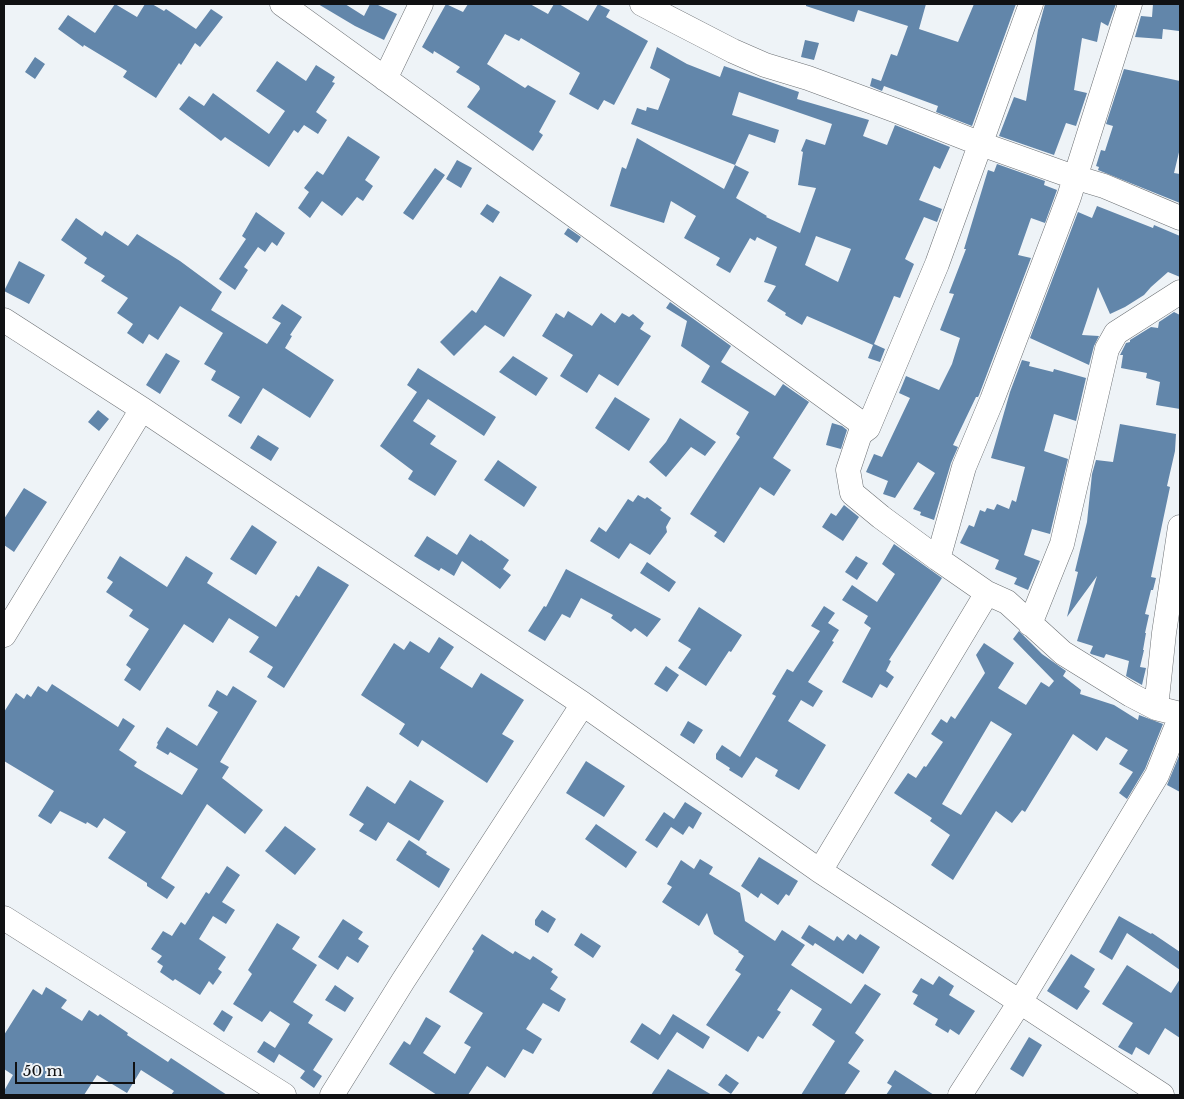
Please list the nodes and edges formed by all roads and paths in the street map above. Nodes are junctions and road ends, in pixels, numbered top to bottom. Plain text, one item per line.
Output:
1 (282, 4) edge
2 (421, 4) edge
3 (642, 4) edge
4 (1031, 4) edge
5 (1130, 4) edge
6 (385, 79) junction
7 (981, 144) junction
8 (1074, 177) junction
9 (1180, 218) edge
10 (1180, 292) edge
11 (4, 320) edge
12 (142, 409) junction
13 (868, 428) junction
14 (1180, 527) edge
15 (938, 559) junction
16 (987, 593) junction
17 (1030, 624) junction
18 (6, 628) edge
19 (583, 704) junction
20 (1156, 708) junction
21 (1180, 714) edge
22 (1180, 718) edge
23 (820, 871) junction
24 (4, 918) edge
25 (1020, 1002) junction
26 (284, 1095) edge
27 (332, 1095) edge
28 (960, 1095) edge
29 (1162, 1095) edge

1 - 6 street
2 - 6 street
3 - 7 street
4 - 7 street
5 - 8 street
6 - 13 street
7 - 8 street
7 - 13 street
8 - 9 street
8 - 15 street
10 - 17 street
11 - 12 street
12 - 18 street
12 - 19 street
13 - 15 street
14 - 20 street
15 - 16 street
16 - 17 street
16 - 23 street
17 - 20 street
19 - 23 street
19 - 27 street
20 - 21 street
22 - 25 street
23 - 25 street
24 - 26 street
25 - 28 street
25 - 29 street

